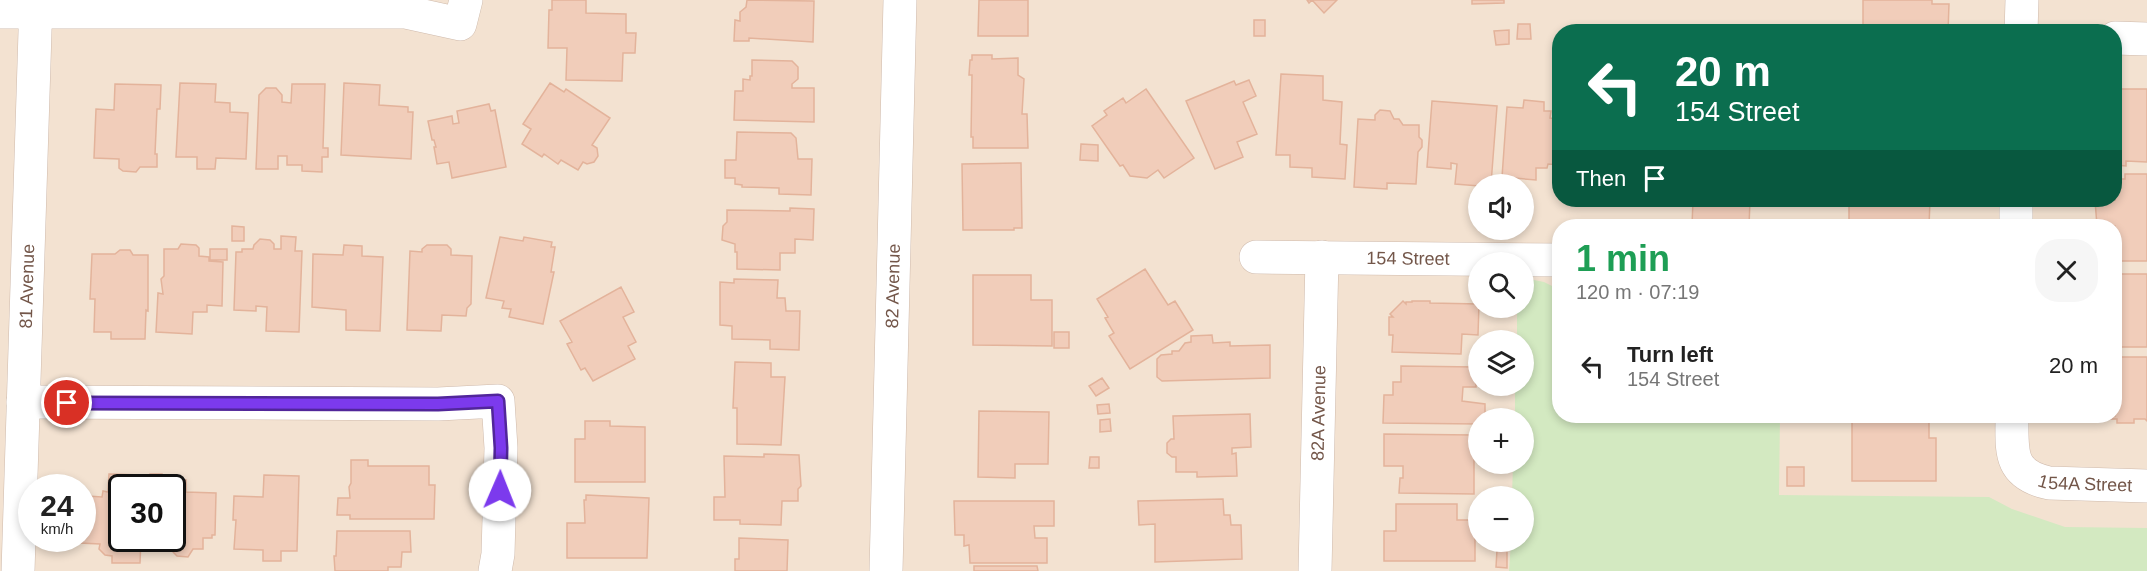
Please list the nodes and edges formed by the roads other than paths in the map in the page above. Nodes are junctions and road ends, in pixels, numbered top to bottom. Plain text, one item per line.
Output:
1 (466, 0) edge
2 (900, 0) edge
3 (2022, 0) edge
4 (36, 6) edge
5 (0, 12) edge
6 (2021, 24) edge
7 (2122, 38) edge
8 (2147, 39) edge
9 (1256, 257) dead end
10 (1322, 257) junction
11 (1552, 260) edge
12 (23, 402) junction
13 (2012, 423) edge
14 (2147, 486) edge
15 (18, 571) edge
16 (495, 571) edge
17 (886, 571) edge
18 (1315, 571) edge

1 - 4 street
2 - 17 street, 82 Avenue
3 - 6 street
4 - 5 street
4 - 12 street, 81 Avenue
7 - 8 street
9 - 10 street, 154 Street
10 - 11 street, 154 Street
10 - 18 street, 82A Avenue
12 - 15 street, 81 Avenue
12 - 16 street
13 - 14 street, 154A Street

